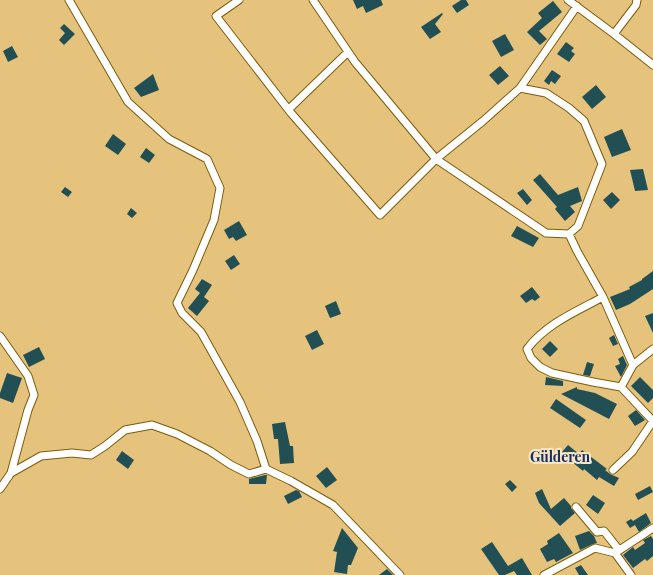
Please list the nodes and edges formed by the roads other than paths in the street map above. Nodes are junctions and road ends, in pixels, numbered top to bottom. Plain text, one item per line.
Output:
1 (69, 0) edge
2 (239, 0) edge
3 (568, 0) edge
4 (637, 0) edge
5 (315, 1) edge
6 (577, 6) junction
7 (614, 34) junction
8 (348, 52) junction
9 (653, 65) edge
10 (520, 88) junction
11 (288, 110) junction
12 (436, 159) junction
13 (569, 234) junction
14 (603, 297) junction
15 (0, 336) edge
16 (653, 349) edge
17 (633, 364) junction
18 (621, 387) junction
19 (653, 421) edge
20 (266, 469) junction
21 (613, 470) dead end
22 (11, 473) junction
23 (0, 489) edge
24 (576, 507) dead end
25 (653, 528) edge
26 (617, 552) junction
27 (400, 575) edge
28 (544, 575) edge
29 (631, 575) edge

1 - 20 street
2 - 11 street
3 - 6 street
4 - 7 street
5 - 8 street
6 - 7 street
6 - 10 street
7 - 9 street
8 - 11 street
8 - 12 street
10 - 12 street
10 - 13 street
11 - 12 street
12 - 13 street
13 - 14 street
14 - 17 street
14 - 18 street
15 - 22 street
16 - 17 street
17 - 18 street
18 - 19 street
19 - 21 street
20 - 22 street
20 - 27 street
22 - 23 street
24 - 26 street
25 - 26 street
26 - 28 street
26 - 29 street

